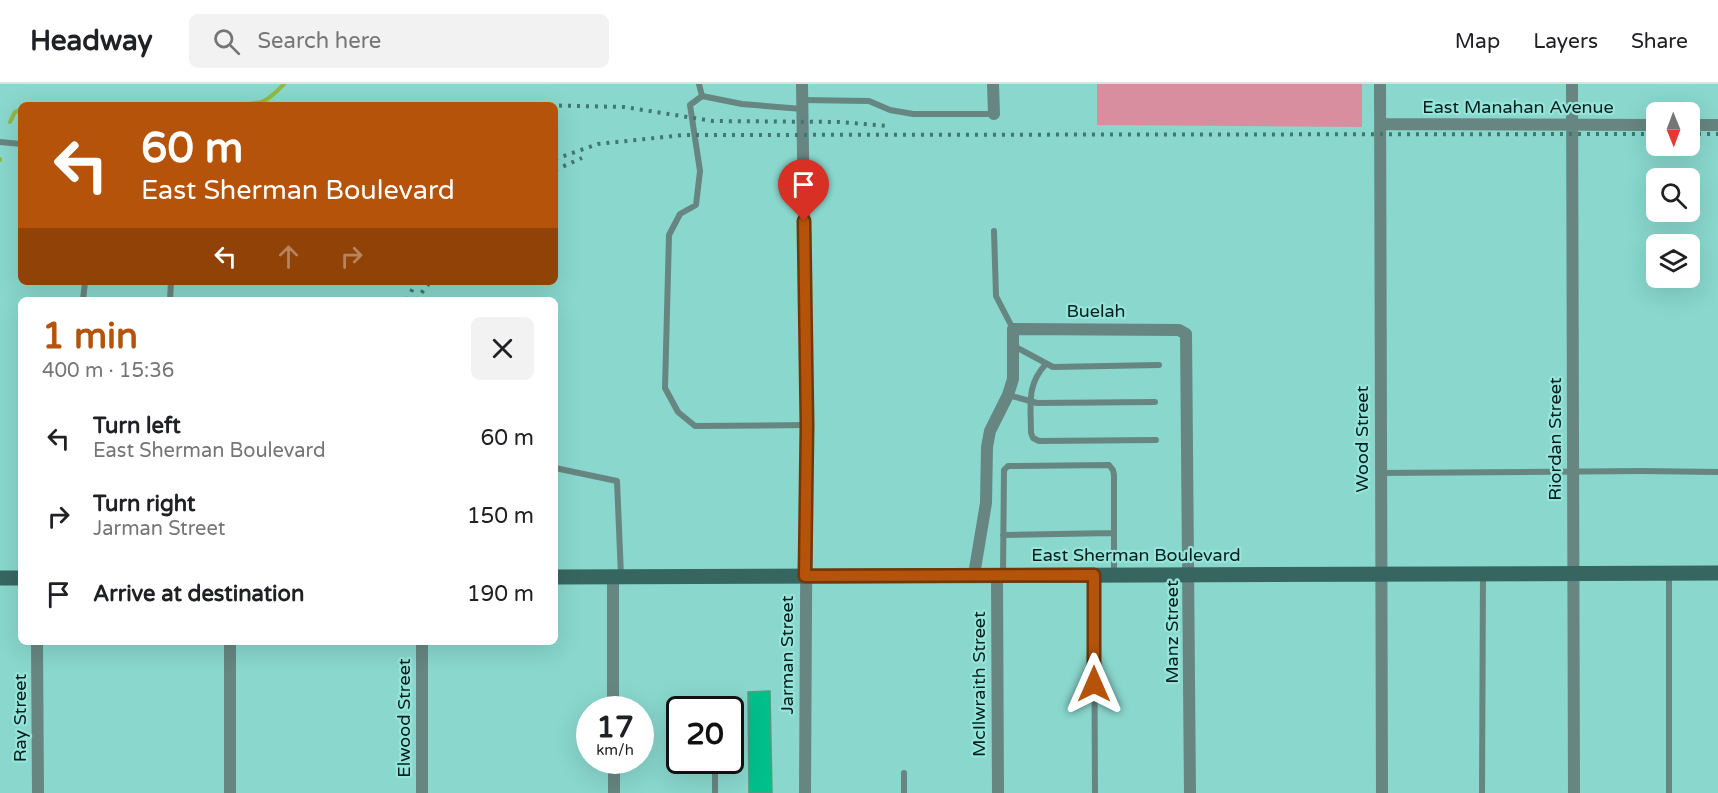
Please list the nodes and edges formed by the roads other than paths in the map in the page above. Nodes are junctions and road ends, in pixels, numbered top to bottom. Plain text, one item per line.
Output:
1 (699, 84) edge
2 (802, 84) edge
3 (993, 84) edge
4 (1380, 84) edge
5 (1572, 84) edge
6 (702, 96) junction
7 (802, 105) junction
8 (993, 114) joint
9 (1380, 124) junction
10 (1572, 125) junction
11 (1646, 125) edge
12 (1700, 125) edge
13 (1718, 125) edge
14 (0, 142) edge
15 (18, 144) edge
16 (994, 231) dead end
17 (1013, 328) junction
18 (1179, 330) joint
19 (1013, 346) junction
20 (1046, 364) junction
21 (1159, 365) dead end
22 (1008, 395) junction
23 (1031, 401) junction
24 (1155, 402) dead end
25 (807, 425) junction
26 (1156, 440) dead end
27 (558, 469) edge
28 (1573, 472) junction
29 (1718, 472) edge
30 (1380, 473) junction
31 (1114, 533) junction
32 (1003, 536) junction
33 (1718, 573) edge
34 (1483, 574) junction
35 (1573, 574) junction
36 (1669, 574) junction
37 (974, 575) junction
38 (1000, 575) junction
39 (1094, 575) junction
40 (1114, 575) junction
41 (1189, 575) junction
42 (1380, 575) junction
43 (617, 576) junction
44 (805, 576) junction
45 (558, 577) edge
46 (0, 578) edge
47 (18, 578) edge
48 (37, 645) edge
49 (230, 645) edge
50 (422, 645) edge
51 (614, 696) edge
52 (904, 773) dead end
53 (614, 774) edge
54 (715, 774) edge
55 (38, 793) edge
56 (230, 793) edge
57 (422, 793) edge
58 (614, 793) edge
59 (715, 793) edge
60 (805, 793) edge
61 (904, 793) edge
62 (998, 793) edge
63 (1095, 793) edge
64 (1190, 793) edge
65 (1382, 793) edge
66 (1482, 793) edge
67 (1574, 793) edge
68 (1669, 793) edge

1 - 6 lane
2 - 7 street, Jarman Street
3 - 8 street
4 - 9 street, Wood Street
5 - 10 street, Riordan Street
6 - 7 lane
6 - 25 lane
7 - 8 lane
7 - 25 street, Jarman Street
9 - 10 street, East Manahan Avenue
9 - 30 street, Wood Street
10 - 11 street, East Manahan Avenue
10 - 28 street, Riordan Street
12 - 13 street
14 - 15 lane
16 - 17 lane
17 - 18 street, Buelah
17 - 19 street
18 - 41 street, Manz Street
19 - 20 lane
19 - 22 street
20 - 21 lane
20 - 23 lane
22 - 23 lane
22 - 37 street
23 - 24 lane
23 - 26 lane
25 - 44 street, Jarman Street
27 - 43 lane
28 - 29 lane
28 - 30 lane
28 - 35 street, Riordan Street
30 - 42 street, Wood Street
31 - 32 lane
31 - 32 lane
31 - 40 lane
32 - 38 lane
33 - 36 main road, East Sherman Boulevard
34 - 35 main road, East Sherman Boulevard
34 - 42 main road, East Sherman Boulevard
34 - 66 lane
35 - 36 main road, East Sherman Boulevard
35 - 67 street, Riordan Street
36 - 68 lane
37 - 38 main road, East Sherman Boulevard
37 - 44 main road, East Sherman Boulevard
38 - 39 main road, East Sherman Boulevard
38 - 62 street, McIlwraith Street
39 - 40 main road, East Sherman Boulevard
39 - 63 lane
40 - 41 main road, East Sherman Boulevard
41 - 42 main road, East Sherman Boulevard
41 - 64 street, Manz Street
42 - 65 street, Wood Street
43 - 44 main road, East Sherman Boulevard
43 - 45 main road, East Sherman Boulevard
43 - 51 street
44 - 60 street, Jarman Street
46 - 47 main road
48 - 55 street, Ray Street
49 - 56 street
50 - 57 street, Elwood Street
52 - 61 lane
53 - 58 street
54 - 59 lane

